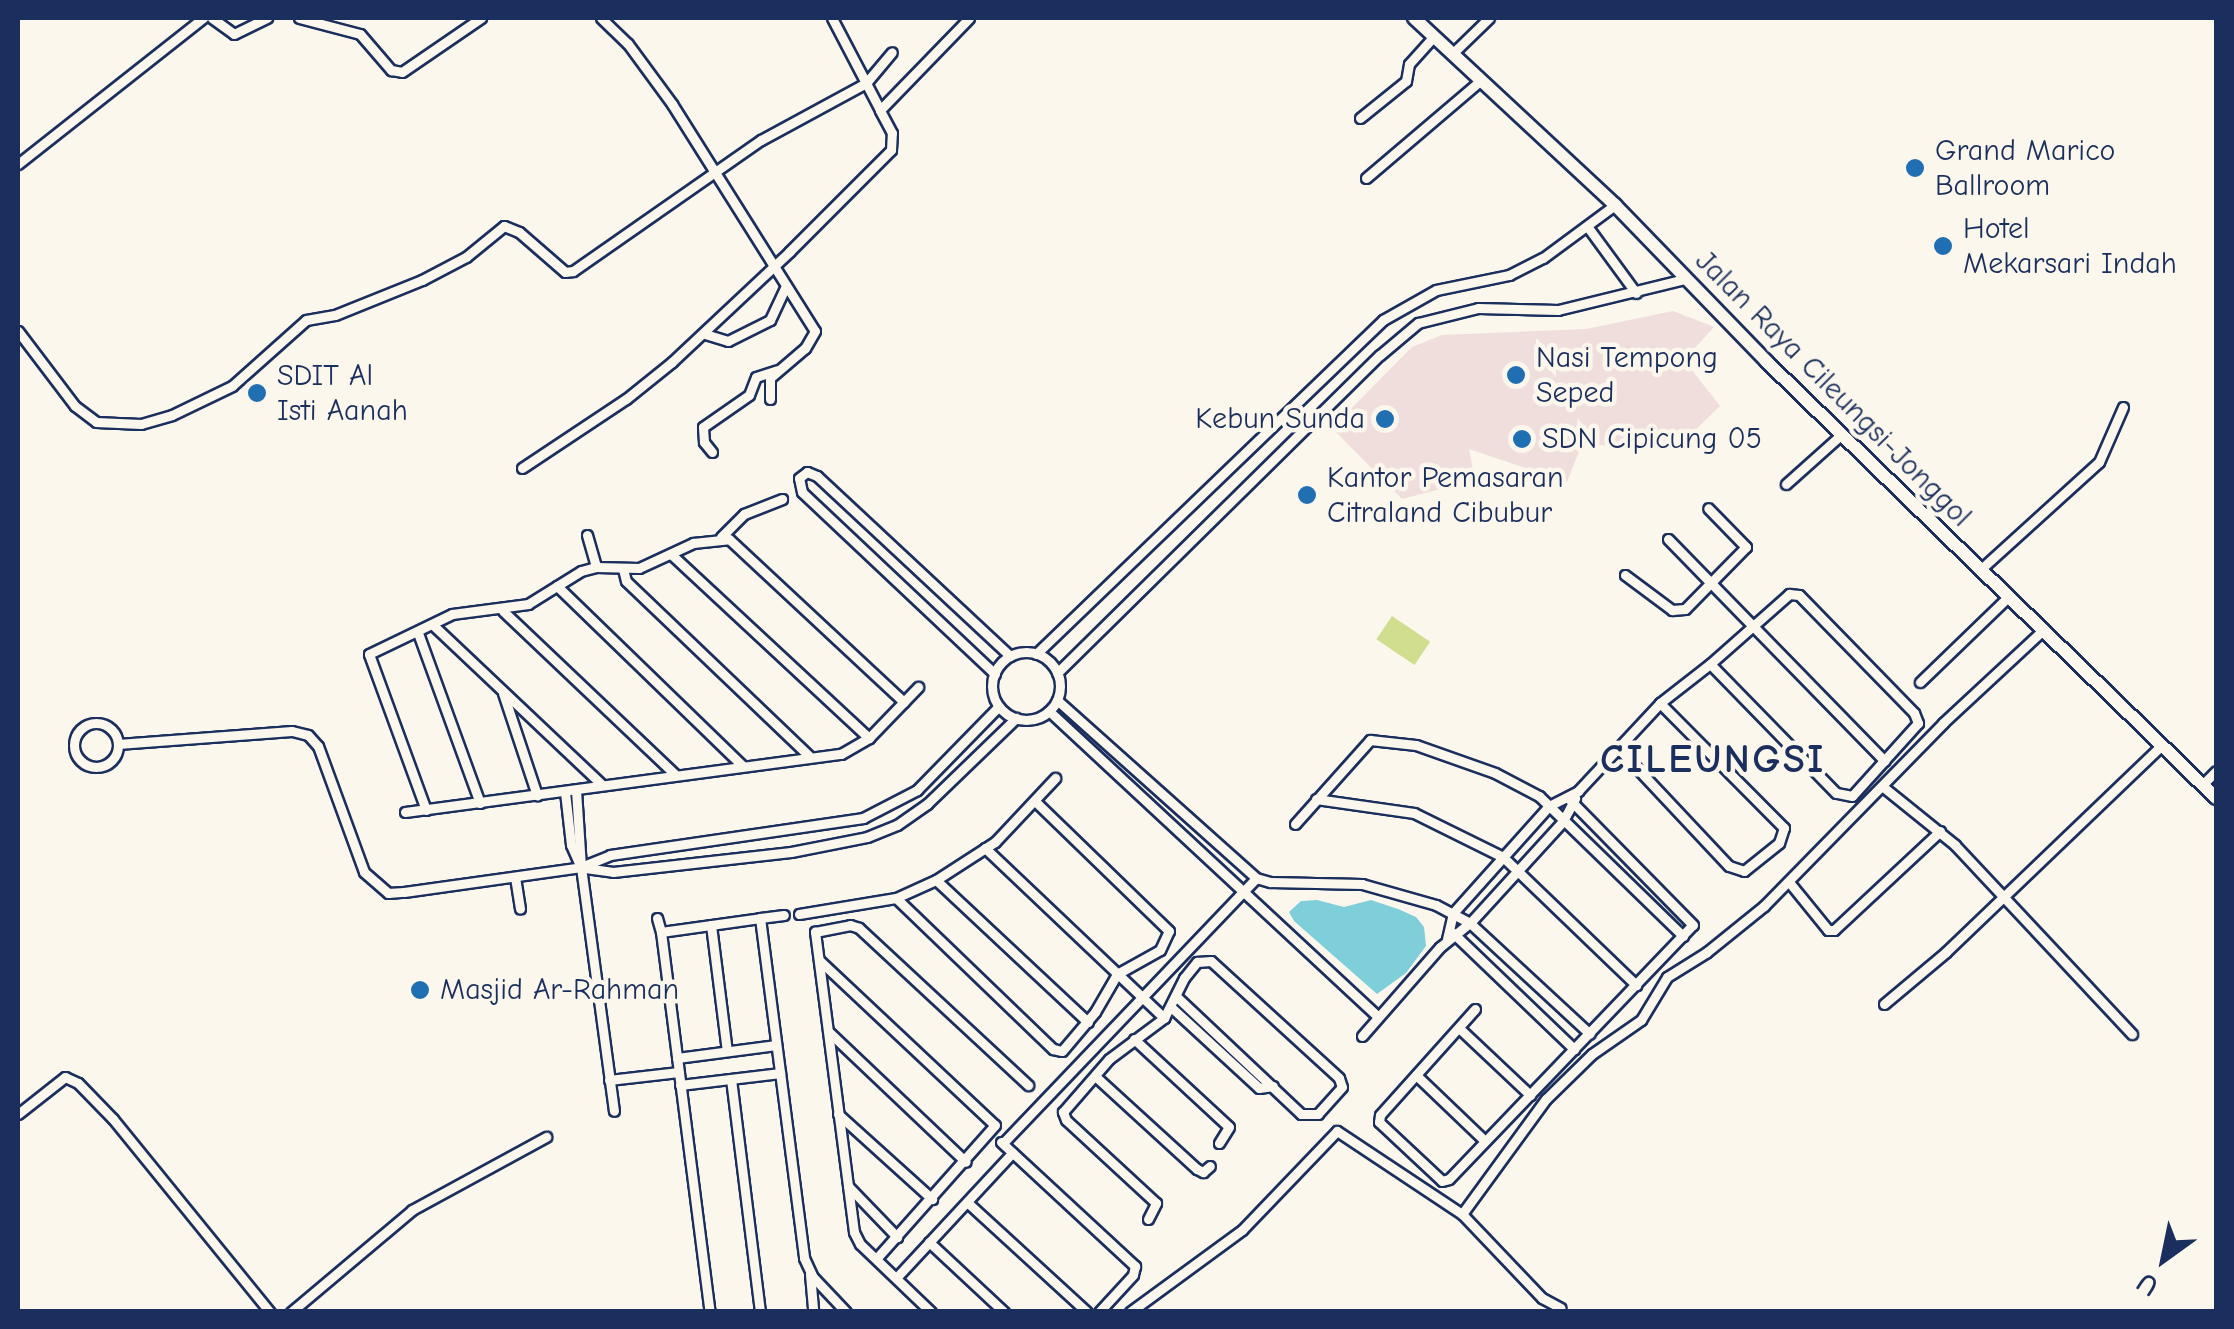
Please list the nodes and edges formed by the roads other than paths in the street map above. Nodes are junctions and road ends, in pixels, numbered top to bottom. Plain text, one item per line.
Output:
1 (203, 18) edge
2 (212, 18) edge
3 (267, 18) edge
4 (299, 18) edge
5 (481, 18) edge
6 (601, 18) edge
7 (832, 18) edge
8 (969, 18) edge
9 (1414, 18) edge
10 (1489, 18) edge
11 (1434, 36) junction
12 (892, 52) dead end
13 (1453, 52) junction
14 (1480, 80) junction
15 (866, 83) junction
16 (880, 110) junction
17 (1360, 118) dead end
18 (19, 158) edge
19 (713, 174) junction
20 (1366, 178) dead end
21 (1615, 206) junction
22 (1588, 226) junction
23 (774, 265) junction
24 (1685, 279) junction
25 (786, 286) junction
26 (1636, 293) junction
27 (18, 331) edge
28 (705, 334) junction
29 (777, 370) junction
30 (770, 398) dead end
31 (2123, 408) dead end
32 (1284, 416) junction
33 (1302, 434) junction
34 (1842, 434) junction
35 (712, 452) dead end
36 (522, 468) dead end
37 (1219, 480) junction
38 (1786, 484) dead end
39 (782, 499) dead end
40 (1236, 499) junction
41 (1708, 508) dead end
42 (586, 535) dead end
43 (721, 537) junction
44 (1668, 539) dead end
45 (672, 555) junction
46 (596, 567) junction
47 (1980, 569) junction
48 (624, 570) junction
49 (1625, 575) dead end
50 (1712, 582) junction
51 (557, 586) junction
52 (2009, 596) junction
53 (503, 611) junction
54 (433, 625) junction
55 (1753, 626) junction
56 (2044, 629) junction
57 (418, 634) junction
58 (1036, 654) junction
59 (1010, 656) junction
60 (1710, 664) junction
61 (1057, 673) junction
62 (994, 674) junction
63 (1920, 682) dead end
64 (918, 687) dead end
65 (502, 690) junction
66 (1056, 700) junction
67 (904, 702) junction
68 (1660, 703) junction
69 (999, 706) junction
70 (1049, 711) junction
71 (1016, 718) junction
72 (1098, 737) junction
73 (869, 738) junction
74 (118, 744) junction
75 (2162, 745) junction
76 (1088, 748) junction
77 (1618, 748) junction
78 (810, 756) junction
79 (1885, 761) junction
80 (743, 766) junction
81 (2216, 771) edge
82 (675, 775) junction
83 (1056, 778) dead end
84 (2203, 784) junction
85 (602, 785) junction
86 (1882, 786) junction
87 (576, 790) junction
88 (564, 792) junction
89 (537, 795) junction
90 (2216, 798) edge
91 (1316, 799) junction
92 (1570, 800) junction
93 (1035, 801) junction
94 (480, 802) junction
95 (1549, 806) junction
96 (426, 810) junction
97 (405, 812) dead end
98 (1563, 821) junction
99 (1295, 824) dead end
100 (1940, 832) junction
101 (986, 848) junction
102 (1504, 857) junction
103 (581, 868) junction
104 (1517, 870) junction
105 (515, 876) junction
106 (1256, 878) junction
107 (936, 880) junction
108 (1789, 882) junction
109 (1242, 892) junction
110 (896, 898) junction
111 (2004, 898) junction
112 (520, 909) dead end
113 (1453, 913) junction
114 (799, 914) dead end
115 (784, 916) dead end
116 (657, 918) dead end
117 (760, 918) junction
118 (1470, 924) junction
119 (710, 926) junction
120 (661, 932) junction
121 (1450, 934) junction
122 (1683, 936) junction
123 (818, 959) junction
124 (1117, 974) junction
125 (1636, 985) junction
126 (1176, 996) junction
127 (1142, 997) junction
128 (1884, 1004) dead end
129 (1172, 1008) junction
130 (1476, 1009) dead end
131 (1378, 1017) junction
132 (1164, 1018) junction
133 (1088, 1022) junction
134 (1459, 1028) junction
135 (829, 1032) junction
136 (1590, 1034) junction
137 (2132, 1034) dead end
138 (1362, 1036) dead end
139 (1134, 1039) junction
140 (776, 1046) junction
141 (1574, 1049) junction
142 (727, 1052) junction
143 (677, 1058) junction
144 (679, 1072) junction
145 (780, 1073) junction
146 (1416, 1075) junction
147 (1095, 1076) junction
148 (730, 1079) junction
149 (609, 1080) junction
150 (680, 1085) junction
151 (1028, 1085) dead end
152 (1273, 1086) junction
153 (1530, 1095) junction
154 (614, 1111) dead end
155 (18, 1114) edge
156 (838, 1114) junction
157 (992, 1133) junction
158 (546, 1137) dead end
159 (1486, 1140) junction
160 (1003, 1144) junction
161 (1219, 1144) dead end
162 (1012, 1153) junction
163 (966, 1162) junction
164 (1210, 1166) dead end
165 (848, 1186) junction
166 (932, 1199) junction
167 (968, 1203) junction
168 (1462, 1214) junction
169 (1148, 1219) dead end
170 (898, 1236) junction
171 (929, 1242) junction
172 (876, 1260) junction
173 (810, 1273) junction
174 (896, 1278) junction
175 (1563, 1310) edge
176 (270, 1312) edge
177 (291, 1312) edge
178 (710, 1312) edge
179 (760, 1312) edge
180 (813, 1312) edge
181 (846, 1312) edge
182 (932, 1312) edge
183 (1004, 1312) edge
184 (1087, 1312) edge
185 (1098, 1312) edge
186 (1130, 1312) edge

1 - 18 street
2 - 3 street
4 - 5 street
6 - 19 street
7 - 15 street
8 - 16 street
9 - 11 main road, Jalan Raya Cileungsi-Jonggol
10 - 13 street
11 - 13 main road, Jalan Raya Cileungsi-Jonggol
11 - 17 street
12 - 15 street
13 - 14 main road, Jalan Raya Cileungsi-Jonggol
14 - 20 street
14 - 21 main road, Jalan Raya Cileungsi-Jonggol
15 - 16 street
15 - 19 street
16 - 23 street
19 - 23 street
19 - 27 street
21 - 22 street
21 - 24 main road, Jalan Raya Cileungsi-Jonggol
22 - 26 street
22 - 32 street
23 - 25 street
23 - 28 street
24 - 26 street
24 - 34 main road, Jalan Raya Cileungsi-Jonggol
25 - 28 street
25 - 29 street
26 - 33 street
28 - 36 street
29 - 30 street
29 - 35 street
31 - 47 street
32 - 33 street
32 - 37 street
33 - 40 street
34 - 38 street
34 - 47 main road, Jalan Raya Cileungsi-Jonggol
37 - 40 street
37 - 58 street
39 - 43 street
40 - 61 street
41 - 50 street
42 - 46 street
43 - 45 street
43 - 67 street
44 - 50 street
45 - 48 street
45 - 73 street
46 - 48 street
46 - 51 street
47 - 52 main road, Jalan Raya Cileungsi-Jonggol
48 - 78 street
49 - 50 street
50 - 55 street
51 - 53 street
51 - 80 street
52 - 56 main road, Jalan Raya Cileungsi-Jonggol
52 - 63 street
53 - 54 street
53 - 82 street
54 - 57 street
54 - 65 street
55 - 60 street
55 - 79 street
55 - 79 street
56 - 75 main road, Jalan Raya Cileungsi-Jonggol
56 - 86 street
57 - 94 street
57 - 96 street
58 - 59 street
58 - 61 street
59 - 62 street
59 - 62 street
60 - 68 street
60 - 79 street
61 - 66 street
62 - 69 street
64 - 67 street
65 - 85 street
65 - 89 street
66 - 70 street
66 - 72 street
67 - 73 street
68 - 77 street
68 - 77 street
69 - 71 street
69 - 103 street
70 - 71 street
70 - 76 street
71 - 103 street
72 - 76 street
72 - 106 street
73 - 78 street
74 - 74 street
74 - 105 street
75 - 84 main road, Jalan Raya Cileungsi-Jonggol
75 - 111 street
76 - 109 street
77 - 92 street
78 - 80 street
80 - 82 street
81 - 84 street
82 - 85 street
83 - 93 street
84 - 90 main road, Jalan Raya Cileungsi-Jonggol
85 - 87 street
86 - 100 street
86 - 108 street
87 - 88 street
87 - 103 street
88 - 89 street
88 - 103 street
89 - 94 street
91 - 95 street
91 - 99 street
91 - 102 street
92 - 95 street
92 - 98 street
92 - 122 street
93 - 101 street
93 - 124 street
94 - 96 street
95 - 98 street
95 - 102 street
96 - 97 street
98 - 104 street
98 - 122 street
100 - 108 street
100 - 111 street
101 - 107 street
101 - 124 street
102 - 104 street
102 - 113 street
103 - 105 street
103 - 149 street
104 - 118 street
104 - 125 street
105 - 112 street
106 - 109 street
106 - 113 street
107 - 110 street
107 - 133 street
108 - 168 street
109 - 127 street
109 - 131 street
110 - 114 street
110 - 133 street
111 - 128 street
111 - 137 street
113 - 118 street
113 - 121 street
115 - 117 street
116 - 120 street
117 - 119 street
117 - 140 street
118 - 121 street
118 - 136 street
119 - 120 street
119 - 142 street
120 - 143 street
121 - 131 street
121 - 141 street
122 - 125 street
123 - 135 street
123 - 151 street
123 - 157 street
124 - 127 street
124 - 133 street
125 - 136 street
126 - 129 street
126 - 152 street
126 - 152 street
127 - 132 street
127 - 160 street
129 - 132 street
129 - 152 street
130 - 134 street
131 - 138 street
132 - 139 street
134 - 146 street
134 - 153 street
135 - 156 street
135 - 163 street
136 - 141 street
139 - 147 street
139 - 161 street
140 - 142 street
140 - 145 street
141 - 153 street
142 - 143 street
143 - 144 street
144 - 149 street
144 - 150 street
145 - 148 street
145 - 173 street
146 - 159 street
146 - 159 street
147 - 164 street
147 - 169 street
148 - 150 street
148 - 179 street
149 - 154 street
150 - 178 street
153 - 159 street
155 - 176 street
156 - 165 street
156 - 166 street
157 - 160 street
157 - 163 street
158 - 177 street
160 - 162 street
162 - 167 street
162 - 185 street
163 - 166 street
165 - 170 street
165 - 172 street
166 - 170 street
167 - 171 street
167 - 184 street
168 - 175 street
168 - 186 street
170 - 172 street
171 - 174 street
171 - 183 street
172 - 174 street
173 - 180 street
173 - 181 street
174 - 182 street

